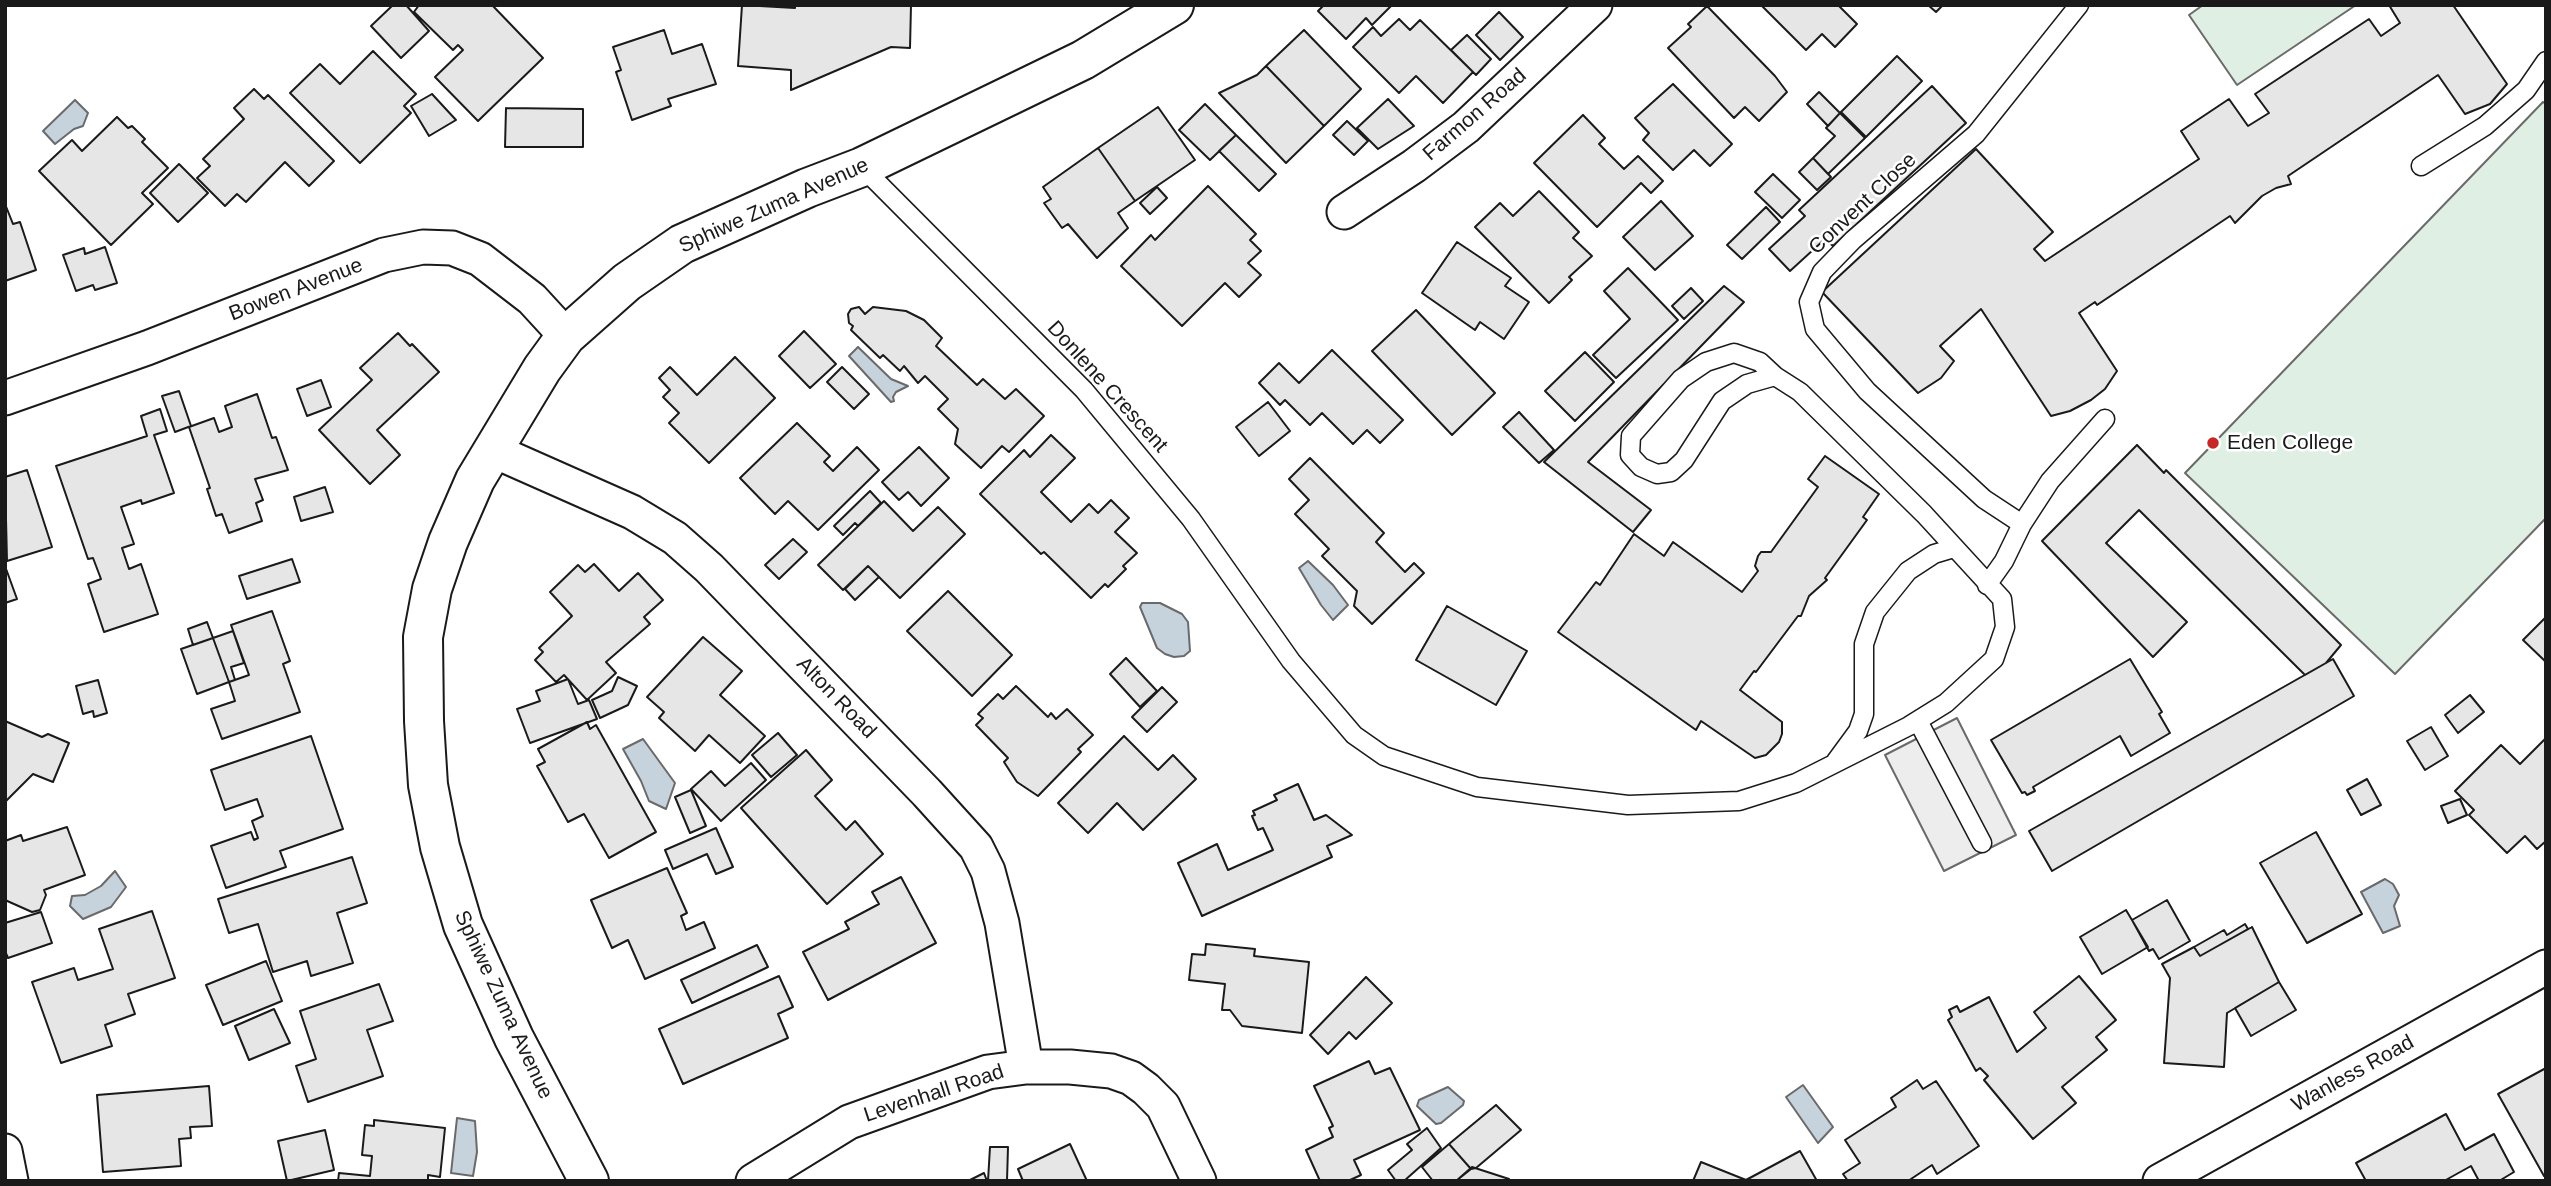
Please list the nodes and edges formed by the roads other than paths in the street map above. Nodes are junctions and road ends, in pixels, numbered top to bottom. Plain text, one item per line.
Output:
1 (1595, 5) edge
2 (2080, 5) edge
3 (1165, 8) edge
4 (2546, 61) edge
5 (2421, 166) dead end
6 (862, 167) junction
7 (1345, 212) dead end
8 (566, 336) junction
9 (1775, 376) junction
10 (5, 398) edge
11 (2105, 419) dead end
12 (492, 450) junction
13 (2022, 524) junction
14 (1954, 548) junction
15 (1987, 585) junction
16 (1918, 721) junction
17 (1834, 764) junction
18 (1982, 843) dead end
19 (2546, 967) edge
20 (1026, 1067) junction
21 (5, 1151) edge
22 (12, 1181) edge
23 (589, 1181) edge
24 (753, 1181) edge
25 (1199, 1181) edge
26 (2160, 1181) edge

1 - 7 street, Farmon Road
2 - 13 lane, Convent Close
3 - 6 street, Sphiwe Zuma Avenue
4 - 5 lane
6 - 8 street, Sphiwe Zuma Avenue
6 - 17 lane, Donlene Crescent
8 - 10 street, Bowen Avenue
8 - 12 street, Sphiwe Zuma Avenue
9 - 9 lane, Donlene Crescent
9 - 14 lane, Donlene Crescent
11 - 13 lane
12 - 20 street, Alton Road
12 - 23 street, Sphiwe Zuma Avenue
13 - 15 lane
14 - 15 lane, Donlene Crescent
14 - 17 lane
15 - 16 lane, Donlene Crescent
16 - 17 lane, Donlene Crescent
16 - 18 lane
19 - 26 street, Wanless Road
20 - 24 street, Levenhall Road
20 - 25 street, Levenhall Road
21 - 22 street

